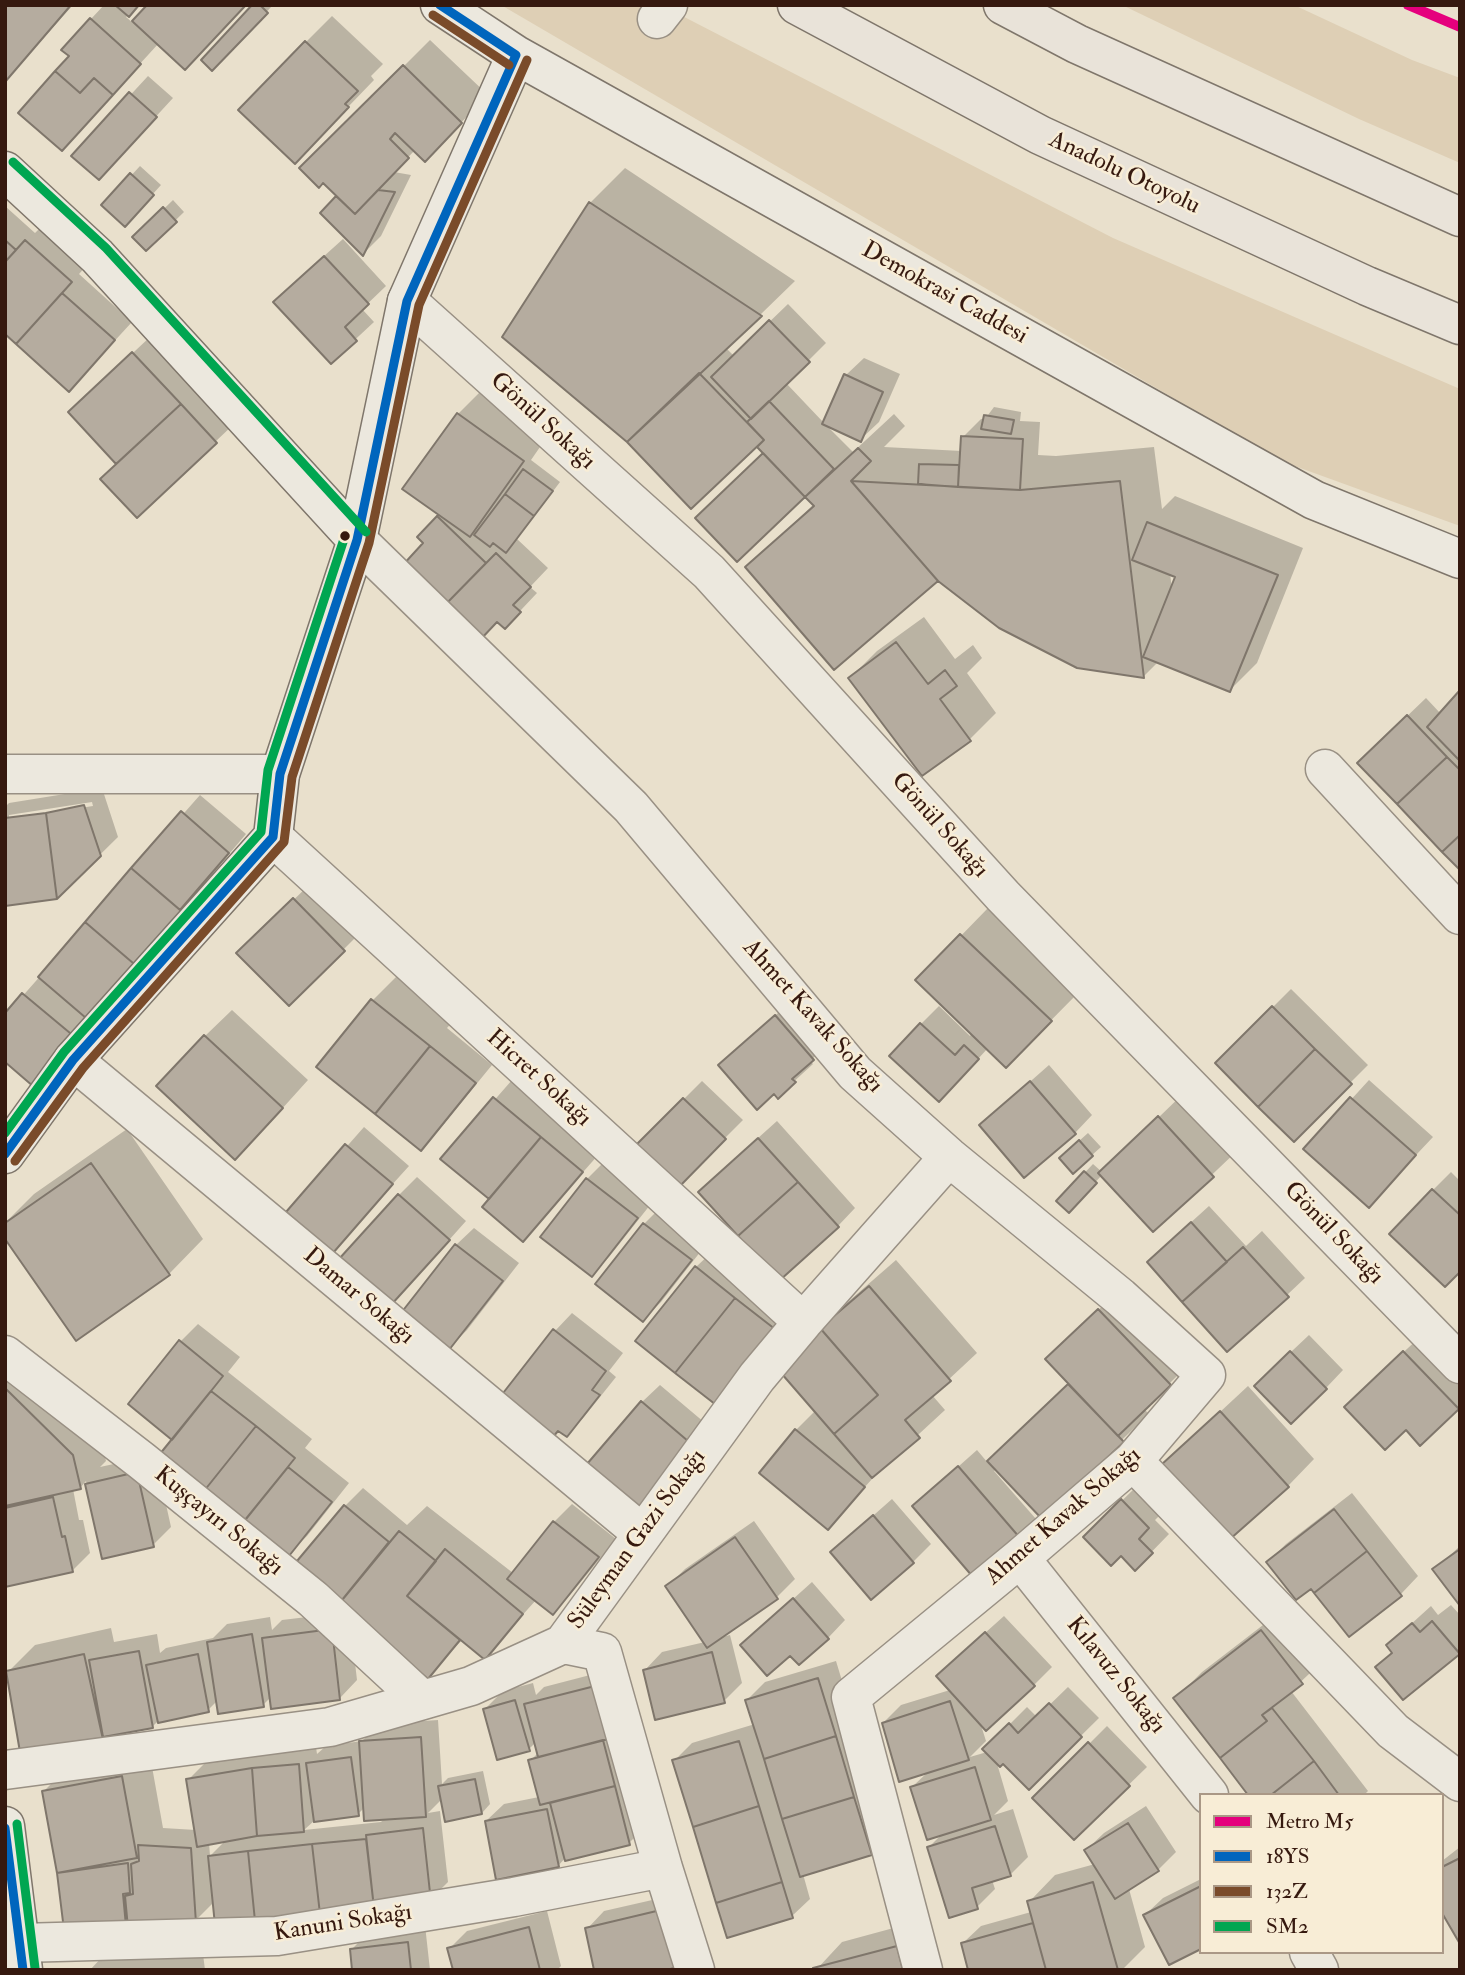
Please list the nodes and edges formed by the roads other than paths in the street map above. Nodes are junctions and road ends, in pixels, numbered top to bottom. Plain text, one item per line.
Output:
1 (440, 5) edge
2 (797, 5) edge
3 (1003, 5) edge
4 (516, 55) junction
5 (5, 171) edge
6 (1460, 217) edge
7 (407, 301) junction
8 (1460, 324) edge
9 (358, 540) junction
10 (1460, 559) edge
11 (1325, 769) dead end
12 (5, 774) edge
13 (280, 774) junction
14 (273, 837) junction
15 (1460, 915) edge
16 (73, 1060) junction
17 (5, 1154) edge
18 (949, 1157) junction
19 (803, 1322) junction
20 (5, 1356) edge
21 (1460, 1364) edge
22 (1133, 1461) junction
23 (643, 1534) junction
24 (1020, 1558) junction
25 (563, 1644) junction
26 (422, 1700) junction
27 (5, 1770) edge
28 (1460, 1782) edge
29 (1207, 1793) edge
30 (5, 1826) edge
31 (663, 1868) junction
32 (279, 1953) edge
33 (1310, 1954) edge
34 (21, 1957) edge
35 (695, 1970) edge
36 (923, 1970) edge
37 (1319, 1970) edge

1 - 4 street, Demokrasi Caddesi
2 - 8 highway, Anadolu Otoyolu
3 - 6 highway
4 - 7 street
4 - 10 street, Demokrasi Caddesi
5 - 9 street, Ahmet Kavak Sokağı
7 - 9 street
7 - 21 street, Gönül Sokağı
9 - 13 street
9 - 18 street, Ahmet Kavak Sokağı
11 - 15 street
12 - 13 street
13 - 14 street
14 - 16 street
14 - 19 street, Hicret Sokağı
16 - 17 street
16 - 23 street, Damar Sokağı
18 - 19 street, Süleyman Gazi Sokağı
18 - 22 street, Ahmet Kavak Sokağı
19 - 23 street, Süleyman Gazi Sokağı
20 - 26 street, Kuşçayırı Sokağı
22 - 24 street, Ahmet Kavak Sokağı
22 - 28 street
23 - 25 street, Süleyman Gazi Sokağı
24 - 29 street, Kılavuz Sokağı
24 - 36 street, Ahmet Kavak Sokağı
25 - 26 street, Süleyman Gazi Sokağı
25 - 31 street
26 - 27 street, Süleyman Gazi Sokağı
30 - 34 street
31 - 32 street, Kanuni Sokağı
31 - 35 street
32 - 34 street, Kanuni Sokağı
33 - 37 street

